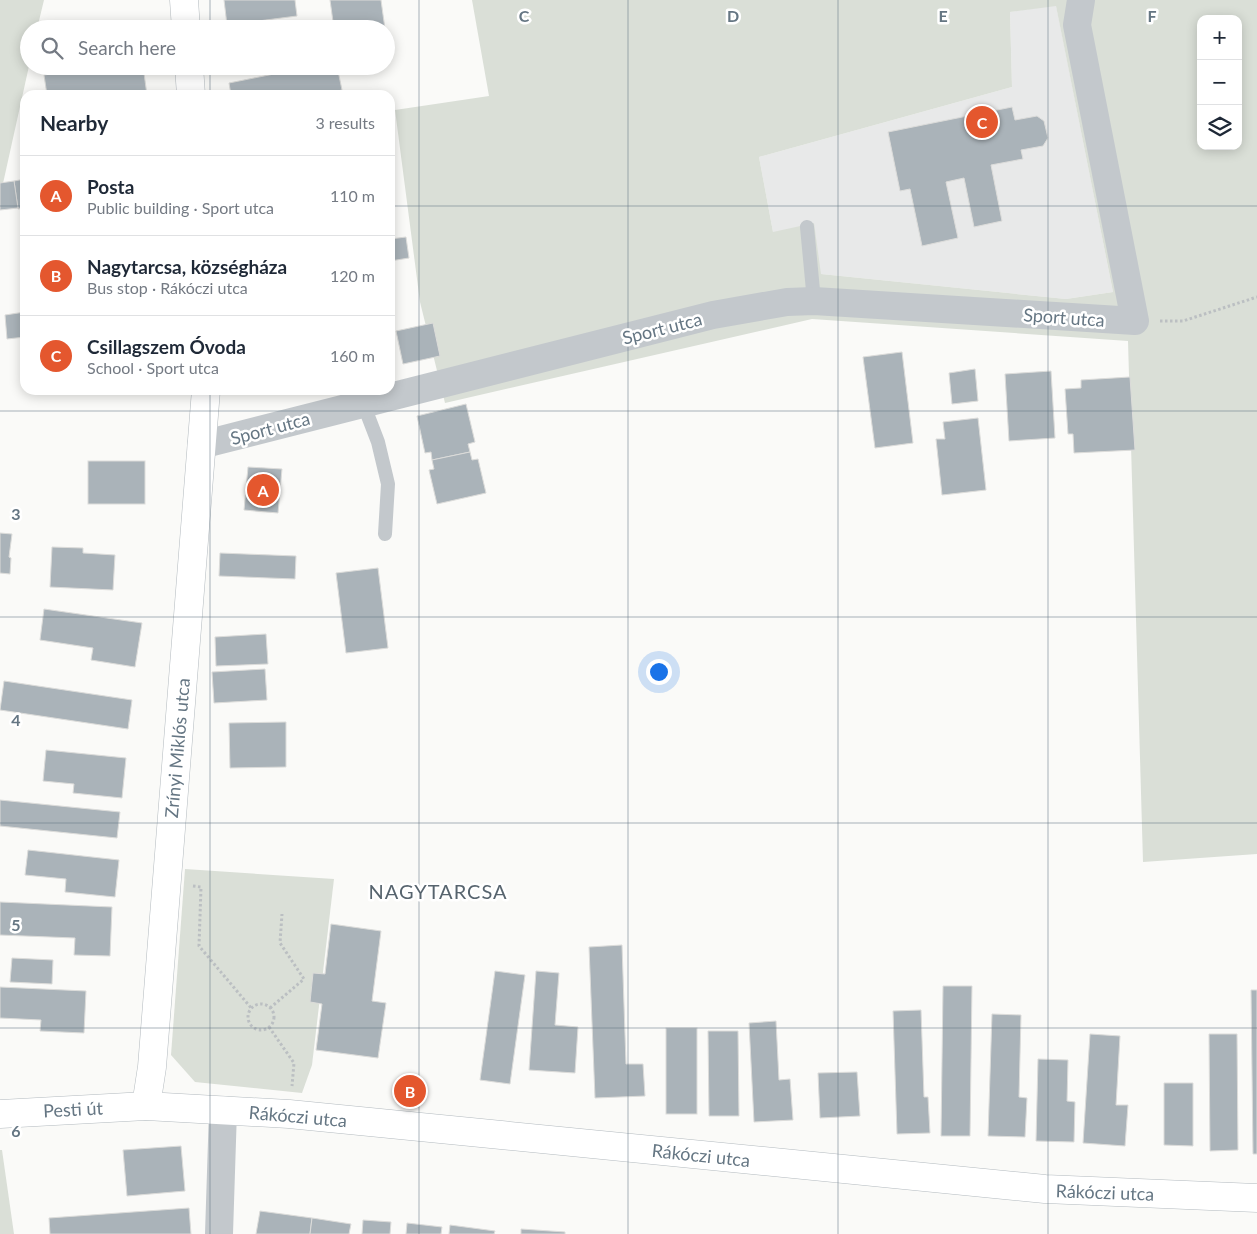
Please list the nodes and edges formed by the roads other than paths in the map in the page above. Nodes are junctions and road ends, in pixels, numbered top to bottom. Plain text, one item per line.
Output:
1 (184, 0) edge
2 (1081, 0) edge
3 (185, 20) edge
4 (190, 75) edge
5 (191, 90) edge
6 (807, 227) dead end
7 (814, 301) junction
8 (206, 395) edge
9 (395, 395) edge
10 (395, 395) edge
11 (363, 403) junction
12 (201, 445) junction
13 (385, 534) dead end
14 (146, 1106) junction
15 (224, 1110) junction
16 (0, 1114) edge
17 (1257, 1198) edge
18 (219, 1234) edge

1 - 3 main road
2 - 7 street, Sport utca
4 - 5 main road
6 - 7 lane
7 - 9 street, Sport utca
8 - 12 main road, Zrínyi Miklós utca
10 - 11 street, Sport utca
11 - 12 street, Sport utca
11 - 13 lane
12 - 14 main road, Zrínyi Miklós utca
14 - 15 main road, Rákóczi utca
14 - 16 main road, Pesti út
15 - 17 main road, Rákóczi utca
15 - 18 street

